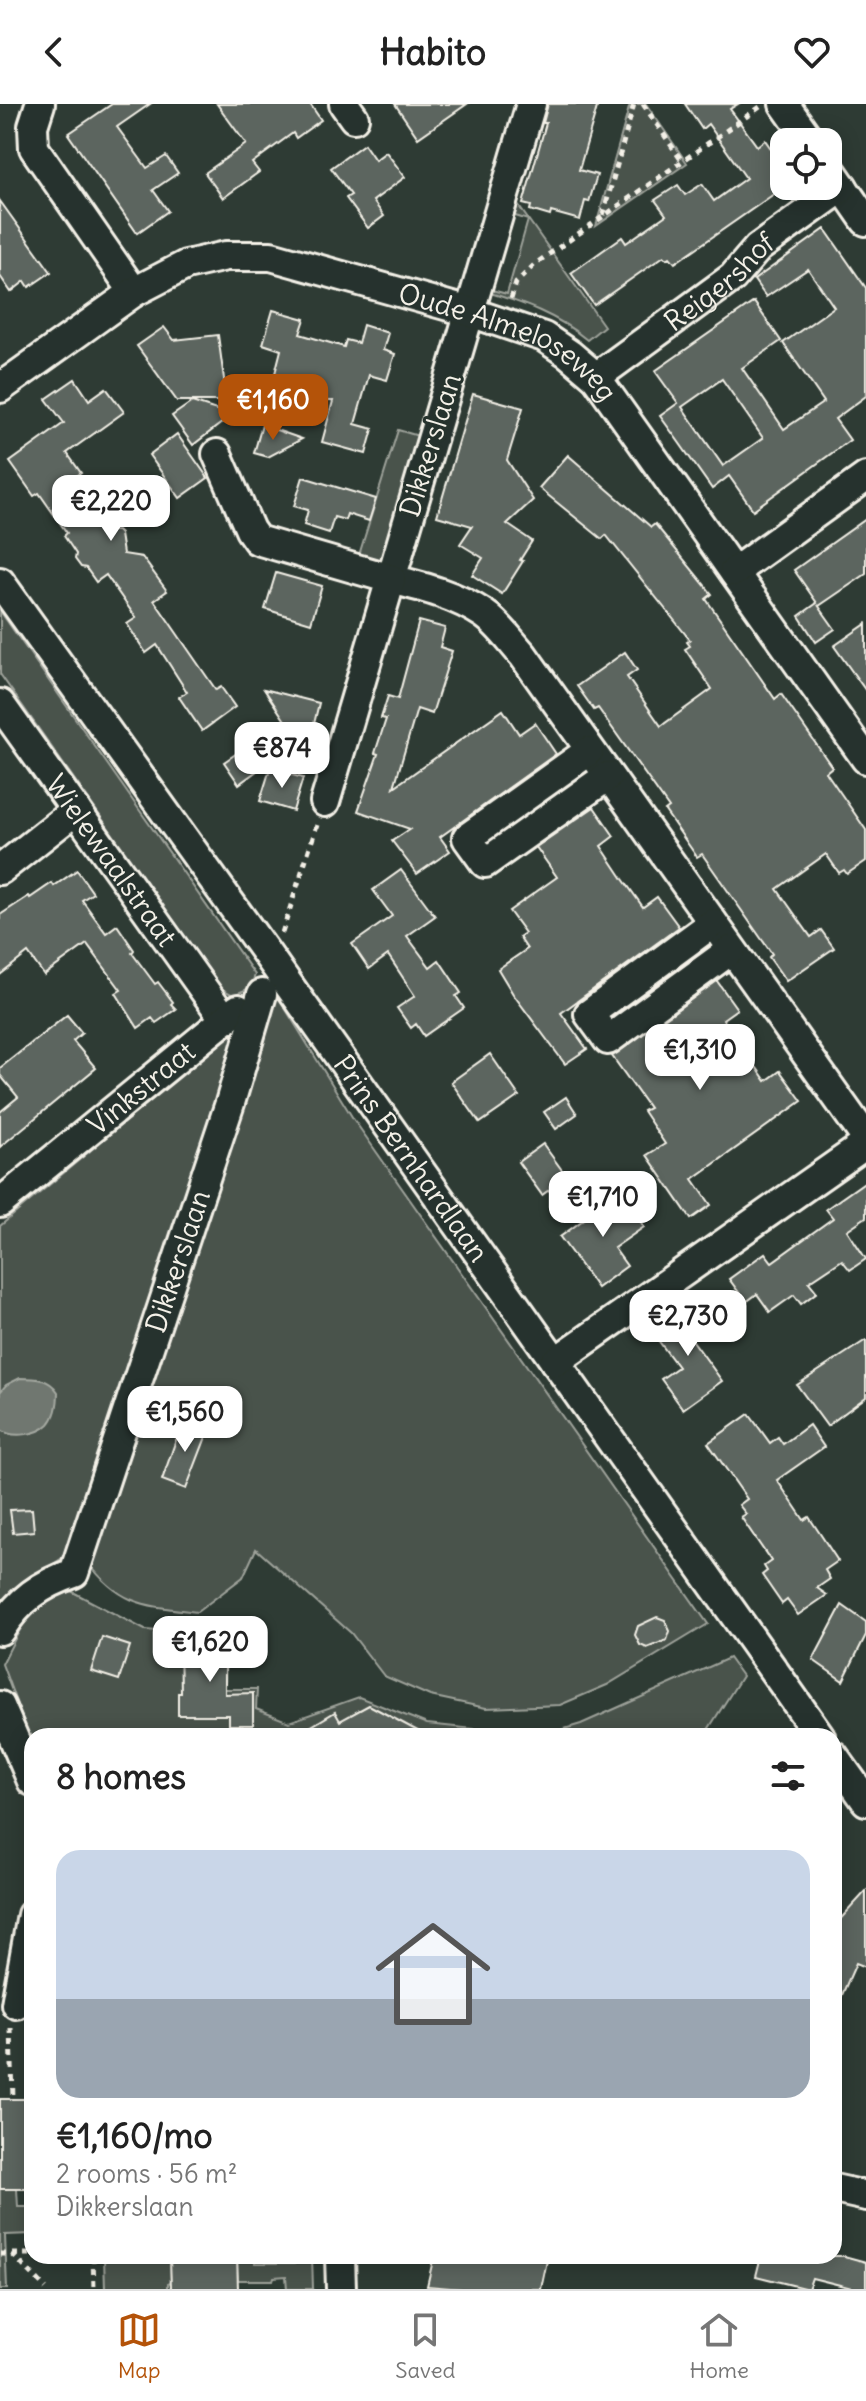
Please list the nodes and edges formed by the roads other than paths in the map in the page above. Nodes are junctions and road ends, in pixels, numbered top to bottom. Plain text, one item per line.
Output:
1 (40, 104) edge
2 (531, 104) edge
3 (784, 104) edge
4 (801, 128) edge
5 (842, 185) edge
6 (810, 200) edge
7 (866, 221) edge
8 (134, 292) junction
9 (470, 312) junction
10 (596, 377) junction
11 (0, 388) edge
12 (217, 454) dead end
13 (866, 477) edge
14 (734, 572) junction
15 (391, 579) junction
16 (0, 582) edge
17 (0, 704) edge
18 (589, 751) junction
19 (866, 759) edge
20 (608, 776) junction
21 (325, 802) road end
22 (76, 810) junction
23 (0, 870) edge
24 (713, 923) junction
25 (731, 950) junction
26 (273, 986) junction
27 (224, 1018) junction
28 (866, 1138) edge
29 (866, 1144) edge
30 (0, 1203) edge
31 (555, 1362) junction
32 (0, 1630) edge
33 (0, 1706) edge
34 (814, 1728) edge
35 (24, 1762) edge
36 (842, 1767) edge
37 (866, 1801) edge
38 (24, 1960) edge
39 (16, 2004) edge
40 (842, 2191) edge
41 (866, 2196) edge
42 (340, 2264) edge
43 (341, 2289) edge

1 - 8 street
2 - 9 street, Dikkerslaan
3 - 4 street
5 - 7 street, Reigershof
6 - 10 street, Reigershof
8 - 9 street, Oude Almeloseweg
8 - 11 street, Oude Almeloseweg
9 - 10 street, Oude Almeloseweg
9 - 15 street, Dikkerslaan
10 - 14 street, Oude Almeloseweg
12 - 15 street
13 - 14 street
14 - 19 street, Oude Almeloseweg
15 - 18 street
15 - 21 street, Dikkerslaan
16 - 26 street, Prins Bernhardlaan
17 - 22 street, Wielewaalstraat
18 - 20 street
18 - 20 street
20 - 24 street
22 - 23 street
22 - 27 street, Wielewaalstraat
24 - 25 street
24 - 25 street
25 - 28 street
26 - 27 street, Vinkstraat
26 - 31 street, Prins Bernhardlaan
26 - 32 street, Dikkerslaan
27 - 30 street, Vinkstraat
29 - 31 street
31 - 34 street, Prins Bernhardlaan
33 - 35 street
36 - 37 street
38 - 39 street
40 - 41 street
42 - 43 street

